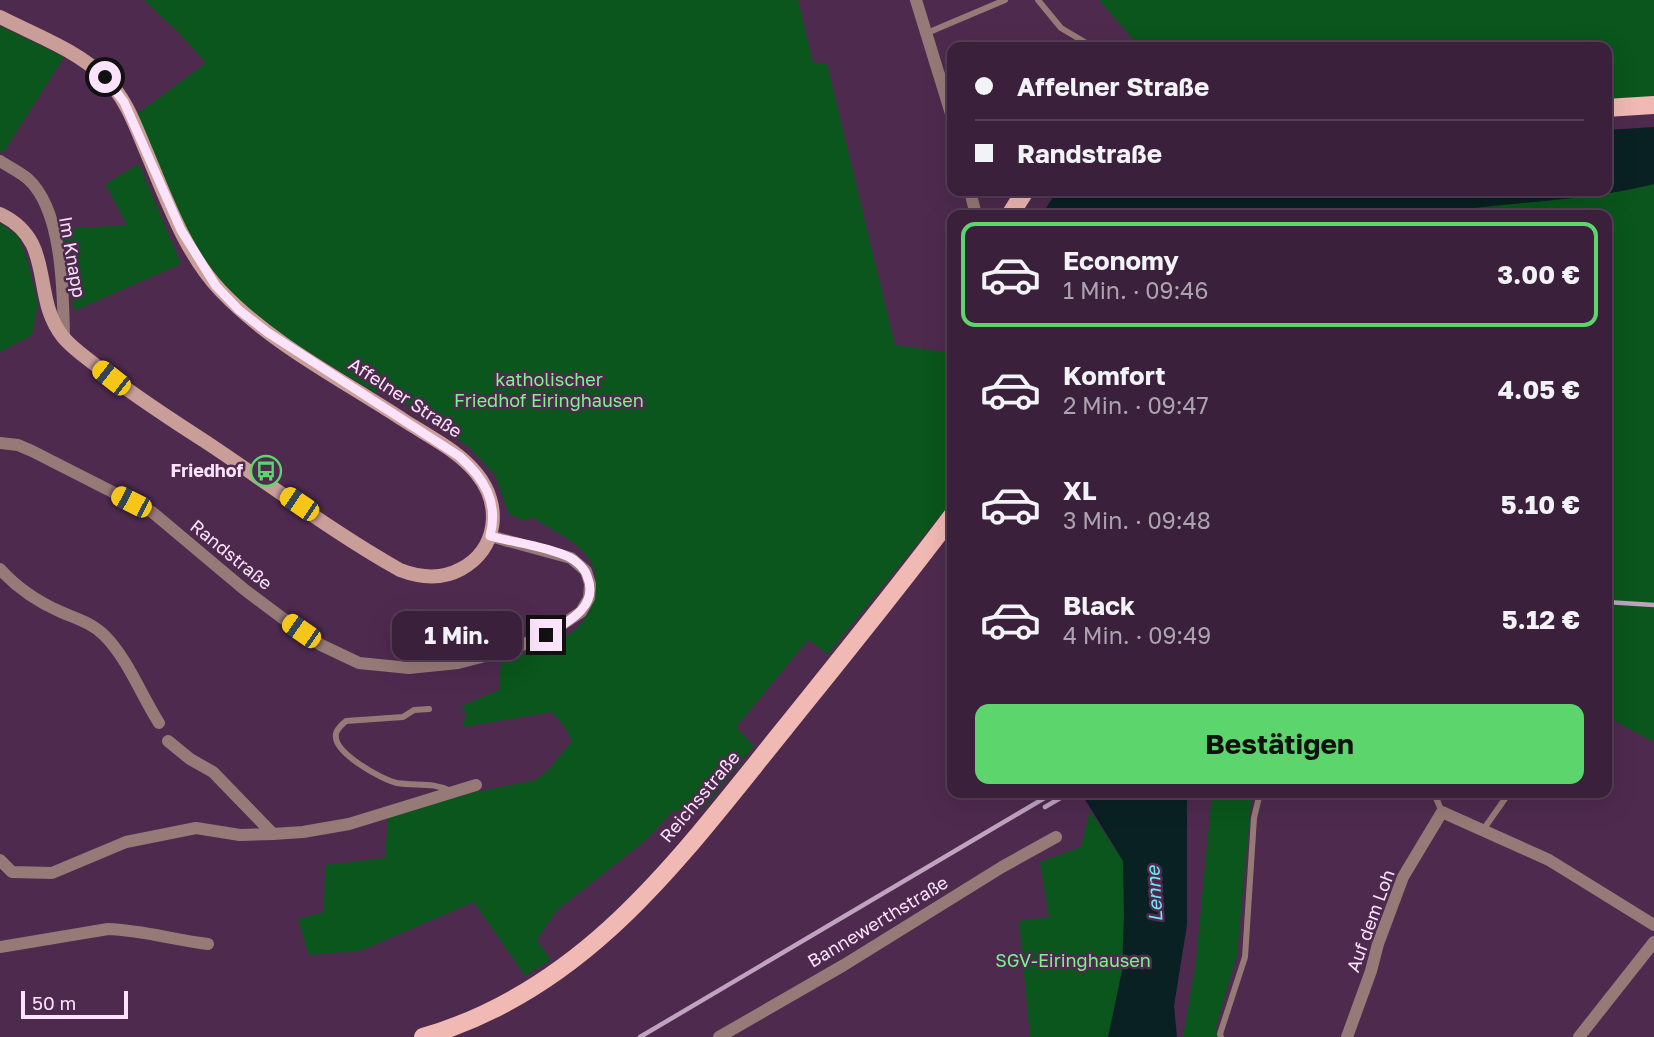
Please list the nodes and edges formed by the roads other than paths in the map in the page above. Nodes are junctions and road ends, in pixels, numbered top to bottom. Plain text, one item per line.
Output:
1 (916, 0) edge
2 (1005, 0) edge
3 (1038, 0) edge
4 (0, 18) edge
5 (927, 33) junction
6 (1084, 42) edge
7 (946, 75) edge
8 (1654, 105) edge
9 (1612, 108) edge
10 (0, 161) edge
11 (0, 214) edge
12 (64, 337) junction
13 (0, 443) edge
14 (947, 522) edge
15 (490, 536) junction
16 (0, 569) edge
17 (429, 709) dead end
18 (159, 723) dead end
19 (168, 741) dead end
20 (476, 785) dead end
21 (453, 792) junction
22 (1259, 798) edge
23 (1436, 798) edge
24 (1505, 798) edge
25 (1442, 812) junction
26 (1483, 830) junction
27 (272, 834) junction
28 (1056, 837) dead end
29 (0, 860) edge
30 (1654, 925) edge
31 (1654, 942) edge
32 (208, 944) dead end
33 (0, 947) edge
34 (423, 1037) edge
35 (719, 1037) edge
36 (1222, 1037) edge
37 (1347, 1037) edge
38 (1579, 1037) edge

1 - 5 street
2 - 5 lane
3 - 6 lane
4 - 15 main road, Affelner Straße
5 - 7 street
8 - 9 main road
10 - 12 street, Im Knapp
11 - 12 main road
12 - 15 main road
13 - 15 street, Randstraße
14 - 34 main road, Reichsstraße
16 - 18 street
17 - 21 lane
19 - 27 street
20 - 21 street
21 - 27 street
22 - 36 lane
23 - 25 lane
24 - 26 lane
25 - 26 street
25 - 37 street, Auf dem Loh
26 - 30 street
27 - 29 street
28 - 35 street, Bannewerthstraße
31 - 38 street
32 - 33 street

